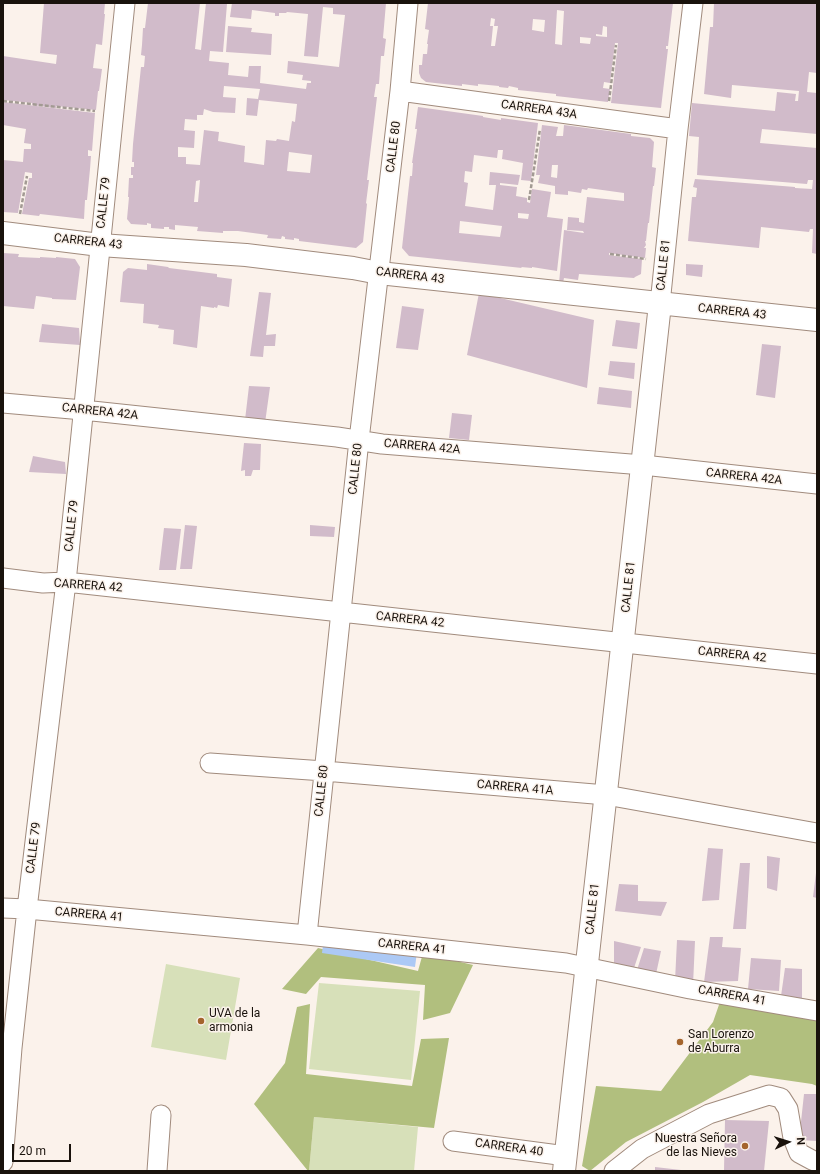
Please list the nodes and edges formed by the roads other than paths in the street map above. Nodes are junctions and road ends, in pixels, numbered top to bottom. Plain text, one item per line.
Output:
1 (125, 3) edge
2 (408, 3) edge
3 (693, 3) edge
4 (400, 91) junction
5 (678, 129) junction
6 (10, 234) edge
7 (100, 245) junction
8 (379, 273) junction
9 (660, 304) junction
10 (817, 320) edge
11 (3, 403) edge
12 (83, 410) junction
13 (359, 440) junction
14 (643, 465) junction
15 (817, 484) edge
16 (3, 578) edge
17 (66, 582) junction
18 (341, 613) junction
19 (623, 643) junction
20 (817, 664) edge
21 (210, 763) dead end
22 (324, 771) junction
23 (606, 796) junction
24 (817, 833) edge
25 (3, 908) edge
26 (27, 909) junction
27 (307, 935) junction
28 (587, 967) junction
29 (817, 1011) edge
30 (7, 1047) edge
31 (161, 1115) dead end
32 (453, 1141) dead end
33 (3, 1162) edge
34 (817, 1162) edge
35 (565, 1164) edge
36 (156, 1171) edge
37 (614, 1171) edge

1 - 7 street, CALLE 79
2 - 4 street, CALLE 80
3 - 5 street, CALLE 81
4 - 5 street, CARRERA 43A
4 - 8 street, CALLE 80
5 - 9 street, CALLE 81
6 - 7 street, CARRERA 43
7 - 8 street, CARRERA 43
7 - 12 street, CALLE 79
8 - 9 street, CARRERA 43
8 - 13 street, CALLE 80
9 - 10 street, CARRERA 43
9 - 14 street, CALLE 81
11 - 12 street, CARRERA 42A
12 - 13 street, CARRERA 42A
12 - 17 street, CALLE 79
13 - 14 street, CARRERA 42A
13 - 18 street, CALLE 80
14 - 15 street, CARRERA 42A
14 - 19 street, CALLE 81
16 - 17 street, CARRERA 42
17 - 18 street, CARRERA 42
17 - 26 street, CALLE 79
18 - 19 street, CARRERA 42
18 - 22 street, CALLE 80
19 - 20 street, CARRERA 42
19 - 23 street, CALLE 81
21 - 22 street, CARRERA 41A
22 - 23 street, CARRERA 41A
22 - 27 street, CALLE 80
23 - 24 street, CARRERA 41A
23 - 28 street, CALLE 81
25 - 26 street, CARRERA 41
26 - 27 street, CARRERA 41
26 - 30 street, CALLE 79
27 - 28 street, CARRERA 41
28 - 29 street, CARRERA 41
28 - 35 street, CALLE 81
30 - 33 street, CALLE 79
31 - 36 street
32 - 35 street, CARRERA 40
34 - 37 street

